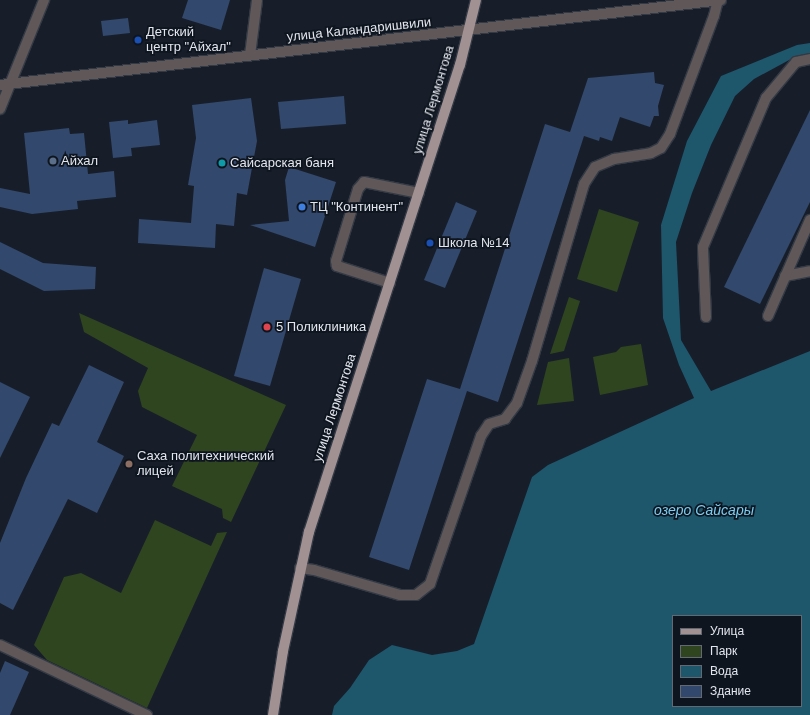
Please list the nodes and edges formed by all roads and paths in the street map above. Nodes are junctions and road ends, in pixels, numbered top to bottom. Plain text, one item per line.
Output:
1 (44, 0) edge
2 (257, 0) edge
3 (476, 0) edge
4 (719, 0) edge
5 (469, 30) junction
6 (250, 55) junction
7 (810, 58) edge
8 (5, 84) edge
9 (0, 109) edge
10 (419, 193) junction
11 (810, 220) edge
12 (810, 271) edge
13 (785, 276) junction
14 (390, 283) junction
15 (768, 316) dead end
16 (706, 317) dead end
17 (300, 568) junction
18 (0, 646) edge
19 (147, 715) edge
20 (273, 715) edge

1 - 8 street
2 - 6 street
3 - 5 main road, улица Лермонтова
4 - 5 street, улица Каландаришвили
4 - 17 street
5 - 6 street, улица Каландаришвили
5 - 10 main road, улица Лермонтова
6 - 8 street, улица Каландаришвили
7 - 16 street
8 - 9 street
10 - 14 main road, улица Лермонтова
10 - 14 street
11 - 13 street
12 - 13 street
13 - 15 street
14 - 17 main road, улица Лермонтова
17 - 20 main road, улица Лермонтова
18 - 19 street

